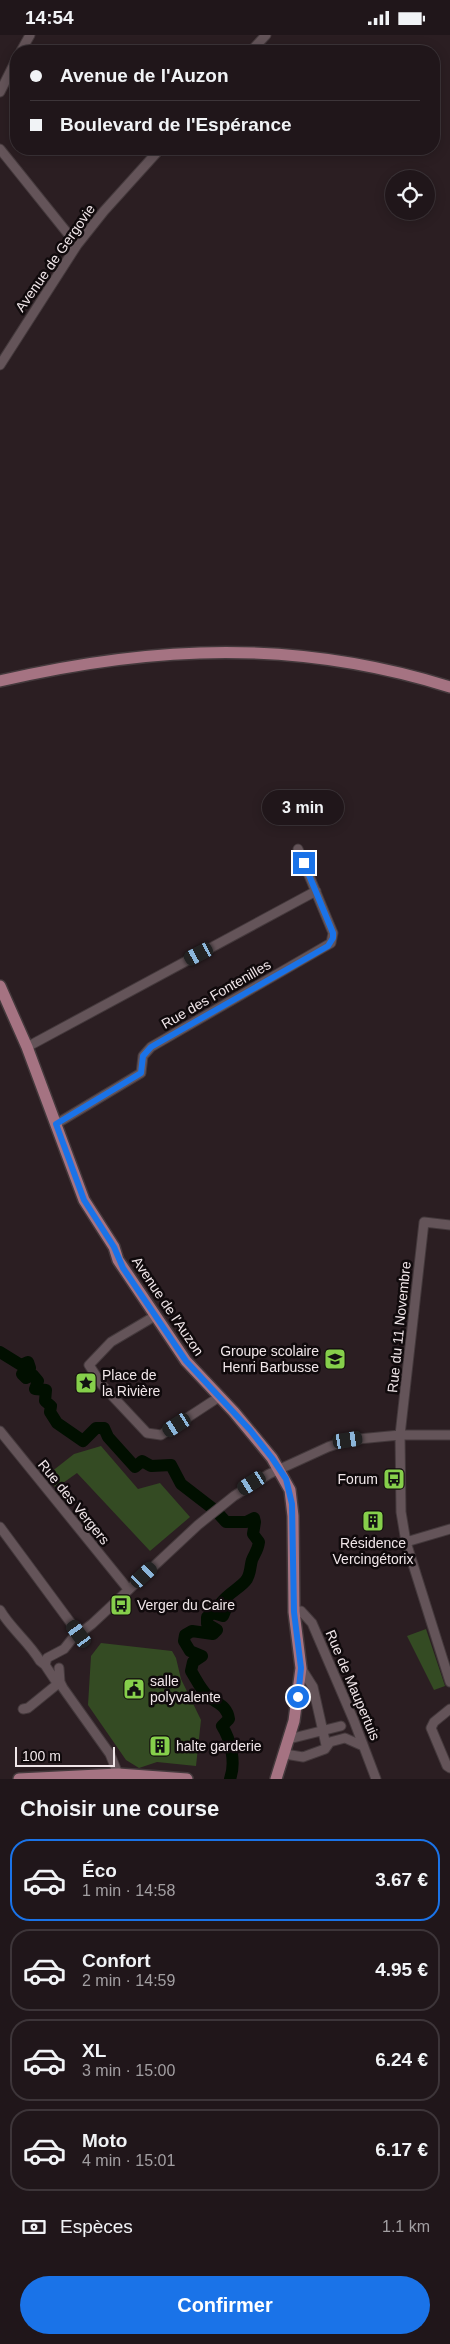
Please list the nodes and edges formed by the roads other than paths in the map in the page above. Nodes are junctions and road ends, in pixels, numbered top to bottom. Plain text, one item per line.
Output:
1 (266, 35) edge
2 (257, 45) edge
3 (10, 72) edge
4 (0, 92) edge
5 (0, 149) edge
6 (155, 155) edge
7 (77, 245) junction
8 (0, 365) edge
9 (2, 680) edge
10 (450, 687) edge
11 (298, 849) dead end
12 (316, 891) junction
13 (0, 985) edge
14 (26, 1047) junction
15 (56, 1124) junction
16 (450, 1225) edge
17 (155, 1316) junction
18 (219, 1397) junction
19 (0, 1431) edge
20 (400, 1435) junction
21 (450, 1435) edge
22 (280, 1469) junction
23 (0, 1527) edge
24 (450, 1529) edge
25 (406, 1542) junction
26 (128, 1589) junction
27 (0, 1610) edge
28 (294, 1612) junction
29 (3, 1621) edge
30 (79, 1634) junction
31 (49, 1662) junction
32 (60, 1666) junction
33 (301, 1668) junction
34 (60, 1682) junction
35 (450, 1682) edge
36 (23, 1709) dead end
37 (450, 1709) edge
38 (341, 1726) dead end
39 (323, 1730) junction
40 (289, 1739) junction
41 (326, 1745) junction
42 (363, 1746) junction
43 (284, 1754) junction
44 (450, 1768) edge
45 (116, 1777) edge
46 (19, 1779) edge
47 (186, 1779) edge
48 (276, 1779) edge
49 (376, 1779) edge

1 - 2 street
3 - 4 street
5 - 7 street
6 - 7 street, Avenue de Gergovie
7 - 8 street, Avenue de Gergovie
9 - 10 main road
11 - 12 street
12 - 14 street
12 - 15 street, Rue des Fontenilles
13 - 14 main road, Avenue de l'Auzon
14 - 15 main road, Avenue de l'Auzon
15 - 17 main road, Avenue de l'Auzon
16 - 20 street, Rue du 11 Novembre
17 - 18 main road, Avenue de l'Auzon
17 - 18 street
18 - 22 main road, Avenue de l'Auzon
19 - 26 street, Rue des Vergers
20 - 21 street
20 - 22 street
20 - 25 street, Rue du 11 Novembre
22 - 26 street
22 - 28 main road, Avenue de l'Auzon
23 - 30 street
24 - 25 street
25 - 35 street, Rue du 11 Novembre
26 - 30 street
27 - 29 street
28 - 33 main road, Avenue de l'Auzon
28 - 42 street, Rue de Maupertuis
29 - 31 street
30 - 31 street
30 - 32 street
31 - 32 street
31 - 32 street
31 - 34 street
32 - 34 street
33 - 39 street
33 - 40 main road, Avenue de l'Auzon
34 - 36 street
34 - 45 street
37 - 44 street
38 - 39 street
39 - 40 street
39 - 41 street
40 - 43 main road, Avenue de l'Auzon
41 - 42 street
41 - 43 street
42 - 49 street, Rue de Maupertuis
43 - 48 main road, Avenue de l'Auzon
45 - 46 main road
45 - 47 main road

